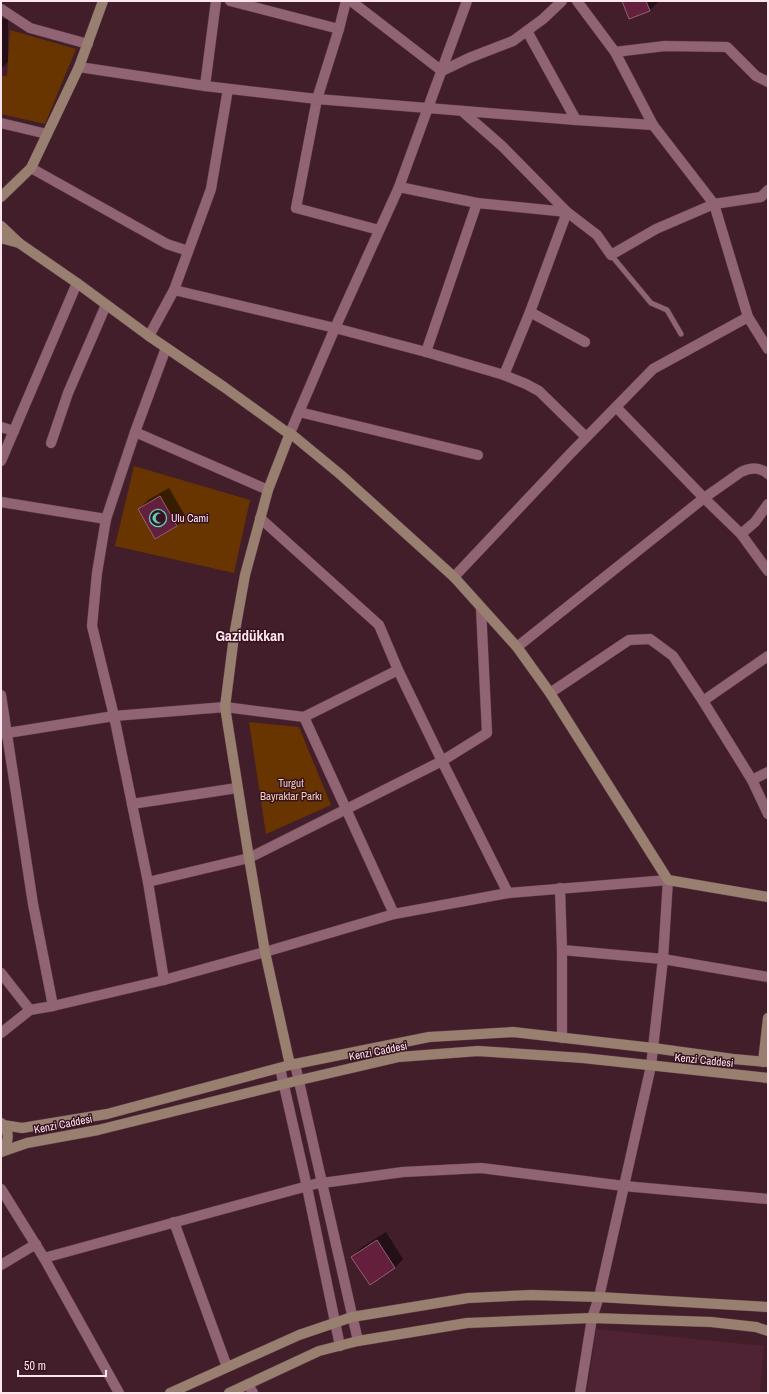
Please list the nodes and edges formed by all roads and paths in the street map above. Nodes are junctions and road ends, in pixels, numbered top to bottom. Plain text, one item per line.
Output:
1 (103, 1) edge
2 (216, 1) edge
3 (230, 1) edge
4 (346, 1) edge
5 (351, 1) edge
6 (467, 1) edge
7 (562, 1) edge
8 (578, 1) edge
9 (589, 1) edge
10 (1, 9) edge
11 (587, 14) junction
12 (339, 29) junction
13 (527, 31) junction
14 (88, 44) junction
15 (615, 52) junction
16 (79, 67) junction
17 (442, 72) junction
18 (768, 82) edge
19 (205, 86) junction
20 (228, 89) junction
21 (317, 99) junction
22 (429, 109) junction
23 (462, 111) junction
24 (576, 120) junction
25 (1, 123) edge
26 (653, 125) junction
27 (47, 134) junction
28 (31, 168) junction
29 (399, 187) junction
30 (1, 197) edge
31 (766, 197) edge
32 (477, 203) junction
33 (714, 204) junction
34 (567, 212) junction
35 (1, 226) edge
36 (379, 230) junction
37 (1, 238) edge
38 (19, 243) junction
39 (188, 251) junction
40 (611, 255) junction
41 (77, 283) junction
42 (174, 290) junction
43 (106, 305) junction
44 (530, 312) junction
45 (748, 317) junction
46 (335, 328) junction
47 (681, 334) dead end
48 (148, 336) junction
49 (585, 342) dead end
50 (166, 348) junction
51 (768, 350) edge
52 (426, 352) junction
53 (504, 375) junction
54 (616, 407) junction
55 (299, 412) junction
56 (1, 427) edge
57 (14, 431) junction
58 (135, 432) junction
59 (290, 433) junction
60 (586, 438) junction
61 (51, 443) dead end
62 (478, 454) dead end
63 (1, 461) edge
64 (768, 474) edge
65 (268, 490) junction
66 (704, 498) junction
67 (1, 502) edge
68 (768, 504) edge
69 (260, 518) junction
70 (106, 519) junction
71 (741, 534) junction
72 (768, 571) edge
73 (454, 578) junction
74 (481, 608) junction
75 (517, 647) junction
76 (768, 656) edge
77 (398, 670) junction
78 (550, 693) junction
79 (1, 695) edge
80 (703, 701) junction
81 (225, 707) junction
82 (114, 716) junction
83 (304, 717) junction
84 (4, 734) edge
85 (442, 761) junction
86 (768, 772) edge
87 (752, 780) junction
88 (237, 788) junction
89 (132, 804) junction
90 (346, 810) junction
91 (768, 814) edge
92 (249, 858) junction
93 (668, 880) junction
94 (148, 882) junction
95 (560, 888) junction
96 (508, 893) junction
97 (768, 897) edge
98 (394, 914) junction
99 (562, 950) junction
100 (265, 952) junction
101 (663, 959) junction
102 (1, 973) edge
103 (768, 977) edge
104 (164, 980) junction
105 (53, 1006) junction
106 (30, 1010) junction
107 (768, 1018) edge
108 (1, 1033) edge
109 (562, 1038) junction
110 (653, 1048) junction
111 (766, 1062) edge
112 (288, 1066) junction
113 (651, 1066) junction
114 (768, 1078) edge
115 (300, 1080) junction
116 (284, 1084) junction
117 (2, 1124) edge
118 (1, 1152) edge
119 (322, 1183) junction
120 (624, 1186) junction
121 (307, 1187) junction
122 (1, 1189) edge
123 (768, 1199) edge
124 (174, 1222) junction
125 (36, 1244) junction
126 (44, 1258) junction
127 (1, 1265) edge
128 (599, 1297) junction
129 (768, 1307) edge
130 (352, 1317) junction
131 (592, 1318) junction
132 (335, 1323) junction
133 (768, 1331) edge
134 (358, 1341) junction
135 (340, 1346) junction
136 (227, 1366) junction
137 (251, 1389) edge
138 (119, 1393) edge
139 (170, 1393) edge
140 (229, 1393) edge
141 (580, 1393) edge

1 - 14 street
2 - 19 street
3 - 12 street
4 - 12 street
5 - 17 street
6 - 17 street
7 - 13 street
8 - 11 street
9 - 11 street
10 - 14 street
11 - 15 street
12 - 21 street
13 - 17 street
13 - 24 street
14 - 16 street
15 - 18 street
15 - 26 street
16 - 19 street
16 - 27 street
17 - 22 street
19 - 20 street
20 - 21 street
20 - 39 street
21 - 22 street
21 - 36 street
22 - 23 street
22 - 29 street
23 - 24 street
23 - 34 street
24 - 26 street
25 - 27 street
26 - 33 street
27 - 28 street
28 - 30 street
28 - 39 street
29 - 32 street
29 - 36 street
31 - 33 street
32 - 34 street
32 - 52 street
33 - 40 street
33 - 45 street
34 - 40 street
34 - 44 street
35 - 38 street
36 - 46 street
37 - 38 street
38 - 41 street
39 - 42 street
40 - 47 lane
41 - 43 street
41 - 57 street
42 - 46 street
42 - 48 street
43 - 48 street
43 - 61 street
44 - 49 street
44 - 53 street
45 - 51 street
45 - 54 street
46 - 52 street
46 - 55 street
48 - 50 street
50 - 58 street
50 - 59 street
52 - 53 street
53 - 60 street
54 - 60 street
54 - 66 street
55 - 59 street
55 - 62 street
56 - 57 street
57 - 63 street
58 - 65 street
58 - 70 street
59 - 65 street
59 - 73 street
60 - 73 street
64 - 66 street
65 - 69 street
66 - 71 street
66 - 75 street
67 - 70 street
68 - 71 street
69 - 77 street
69 - 81 street
70 - 82 street
71 - 72 street
73 - 74 street
74 - 75 street
74 - 85 street
75 - 78 street
76 - 80 street
77 - 83 street
77 - 85 street
78 - 80 street
78 - 93 street
79 - 84 street
80 - 87 street
81 - 82 street
81 - 83 street
81 - 88 street
82 - 84 street
82 - 89 street
83 - 90 street
84 - 105 street
85 - 90 street
85 - 96 street
86 - 87 street
87 - 91 street
88 - 89 street
88 - 92 street
89 - 94 street
90 - 92 street
90 - 98 street
92 - 94 street
92 - 100 street
93 - 95 street
93 - 97 street
93 - 101 street
94 - 104 street
95 - 96 street
95 - 99 street
96 - 98 street
98 - 100 street
99 - 101 street
99 - 109 street
100 - 104 street
100 - 112 street
101 - 103 street
101 - 110 street
102 - 106 street
104 - 105 street
105 - 106 street
106 - 108 street
107 - 111 street
109 - 110 street, Kenzi Caddesi
109 - 112 street, Kenzi Caddesi
110 - 111 street, Kenzi Caddesi
110 - 113 street
112 - 115 street
112 - 116 street
112 - 117 street, Kenzi Caddesi
113 - 114 street, Kenzi Caddesi
113 - 115 street, Kenzi Caddesi
113 - 120 street
115 - 116 street, Kenzi Caddesi
115 - 119 street
116 - 118 street, Kenzi Caddesi
116 - 121 street
117 - 118 street
119 - 120 street
119 - 121 street
119 - 130 street
120 - 123 street
120 - 128 street
121 - 124 street
121 - 132 street
122 - 125 street
124 - 126 street
124 - 136 street
125 - 126 street
125 - 127 street
126 - 138 street
128 - 129 street
128 - 130 street
128 - 131 street
130 - 132 street
130 - 134 street
131 - 133 street
131 - 134 street
131 - 141 street
132 - 135 street
132 - 136 street
134 - 135 street
135 - 137 street
136 - 139 street
137 - 140 street

